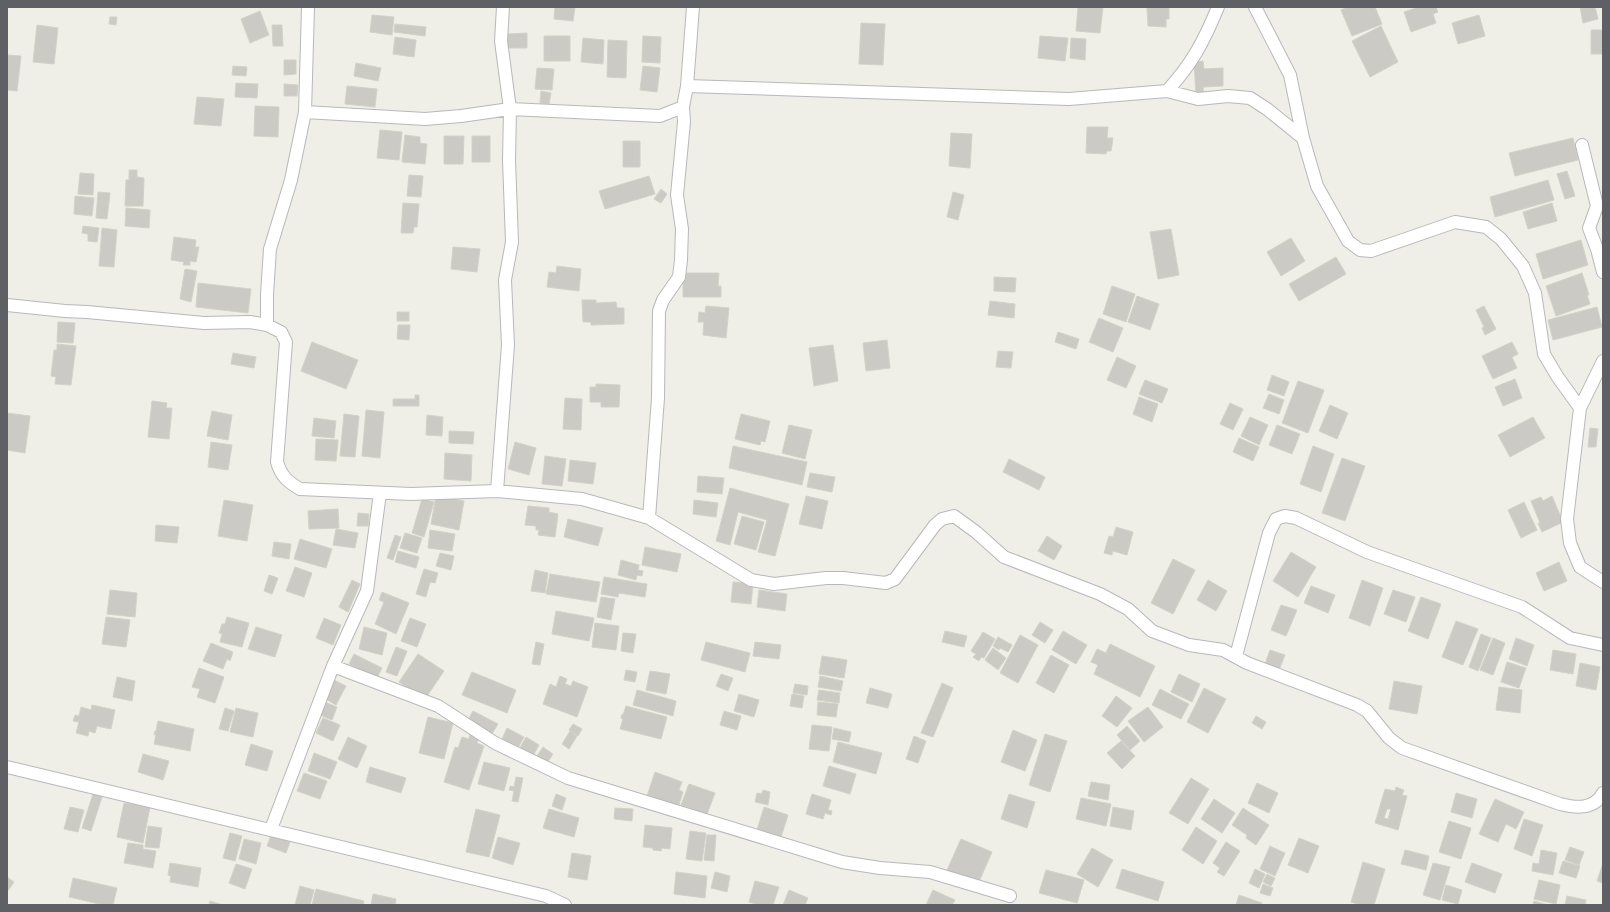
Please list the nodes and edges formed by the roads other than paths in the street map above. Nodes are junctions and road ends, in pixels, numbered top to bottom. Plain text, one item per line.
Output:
1 (308, 7) edge
2 (503, 7) edge
3 (693, 7) edge
4 (1218, 7) edge
5 (1255, 7) edge
6 (687, 86) junction
7 (1167, 91) junction
8 (683, 107) junction
9 (510, 109) junction
10 (305, 112) junction
11 (1303, 138) junction
12 (1582, 145) dead end
13 (1603, 272) edge
14 (7, 305) edge
15 (267, 325) junction
16 (1603, 360) edge
17 (1580, 408) junction
18 (496, 491) junction
19 (380, 492) junction
20 (649, 518) junction
21 (1603, 582) edge
22 (1603, 645) edge
23 (1236, 656) junction
24 (333, 666) junction
25 (7, 767) edge
26 (1603, 793) edge
27 (271, 829) junction
28 (1010, 896) dead end
29 (565, 905) edge

1 - 10 street
2 - 9 street
3 - 6 street
4 - 7 street
5 - 11 street
6 - 7 street
6 - 8 street
7 - 11 street
8 - 9 street
8 - 20 street
9 - 10 street
9 - 18 street
10 - 15 street
11 - 17 street
12 - 13 street
14 - 15 street
15 - 19 street
16 - 17 street
17 - 21 street
18 - 19 street
18 - 20 street
19 - 24 street
20 - 23 street
22 - 23 street
23 - 26 street
24 - 27 street
24 - 28 street
25 - 27 street
27 - 29 street

